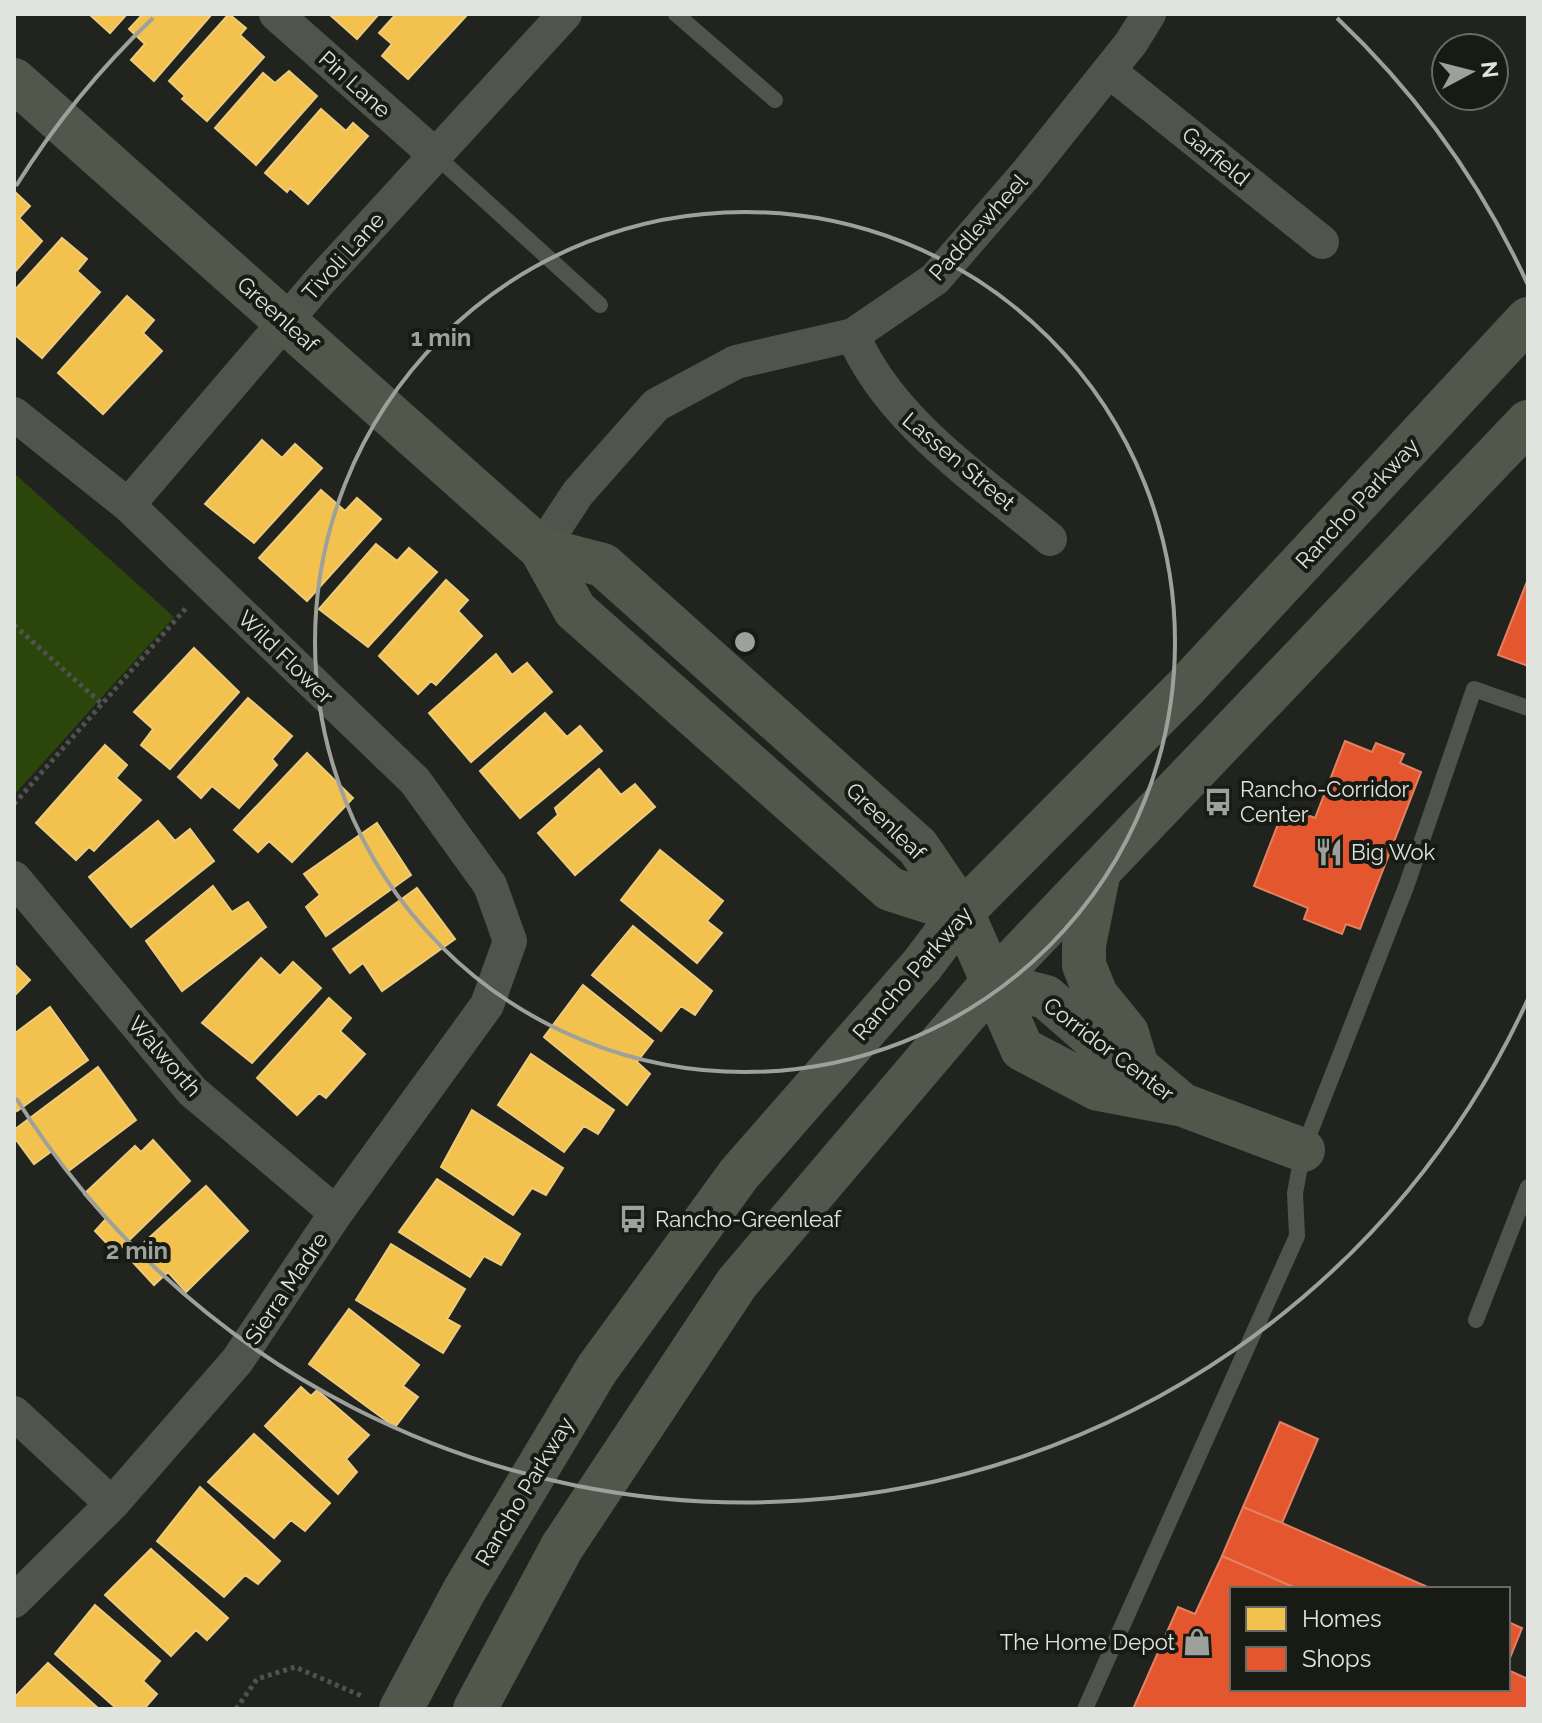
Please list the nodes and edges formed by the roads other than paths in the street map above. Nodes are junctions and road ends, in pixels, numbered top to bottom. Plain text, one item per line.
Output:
1 (276, 14) edge
2 (565, 14) edge
3 (676, 14) edge
4 (1149, 14) edge
5 (1109, 71) junction
6 (14, 80) edge
7 (775, 100) dead end
8 (434, 154) junction
9 (1322, 242) dead end
10 (600, 305) dead end
11 (1528, 319) edge
12 (286, 320) junction
13 (853, 335) junction
14 (14, 414) edge
15 (1528, 422) edge
16 (128, 505) junction
17 (1050, 539) dead end
18 (541, 549) junction
19 (1528, 708) edge
20 (1099, 871) junction
21 (14, 878) edge
22 (962, 912) junction
23 (510, 941) joint
24 (992, 983) junction
25 (1136, 1066) junction
26 (1183, 1105) junction
27 (1303, 1150) junction
28 (1528, 1187) edge
29 (336, 1213) junction
30 (1476, 1320) dead end
31 (14, 1413) edge
32 (112, 1504) junction
33 (14, 1601) edge
34 (384, 1703) edge
35 (475, 1709) edge
36 (1085, 1709) edge

1 - 8 street, Pin Lane
2 - 8 street, Tivoli Lane
3 - 7 lane
4 - 5 street, Paddlewheel
5 - 9 street, Garfield
5 - 13 street, Paddlewheel
6 - 12 main road, Greenleaf
8 - 10 lane
8 - 12 street, Tivoli Lane
11 - 22 main road, Rancho Parkway
12 - 16 street, Tivoli Lane
12 - 18 main road, Greenleaf
13 - 17 street, Lassen Street
13 - 18 street, Paddlewheel
14 - 16 street, Wild Flower
15 - 20 main road
16 - 23 street, Wild Flower
18 - 22 main road, Greenleaf
19 - 27 lane
20 - 24 main road
20 - 25 main road
21 - 29 street, Walworth
22 - 24 main road
22 - 34 main road, Rancho Parkway
23 - 29 street, Sierra Madre
24 - 25 main road, Corridor Center
24 - 26 main road, Corridor Center
24 - 35 main road
25 - 26 main road, Corridor Center
26 - 27 main road, Corridor Center
27 - 36 lane
28 - 30 lane
29 - 32 street, Sierra Madre
31 - 32 street
32 - 33 street, Sierra Madre

